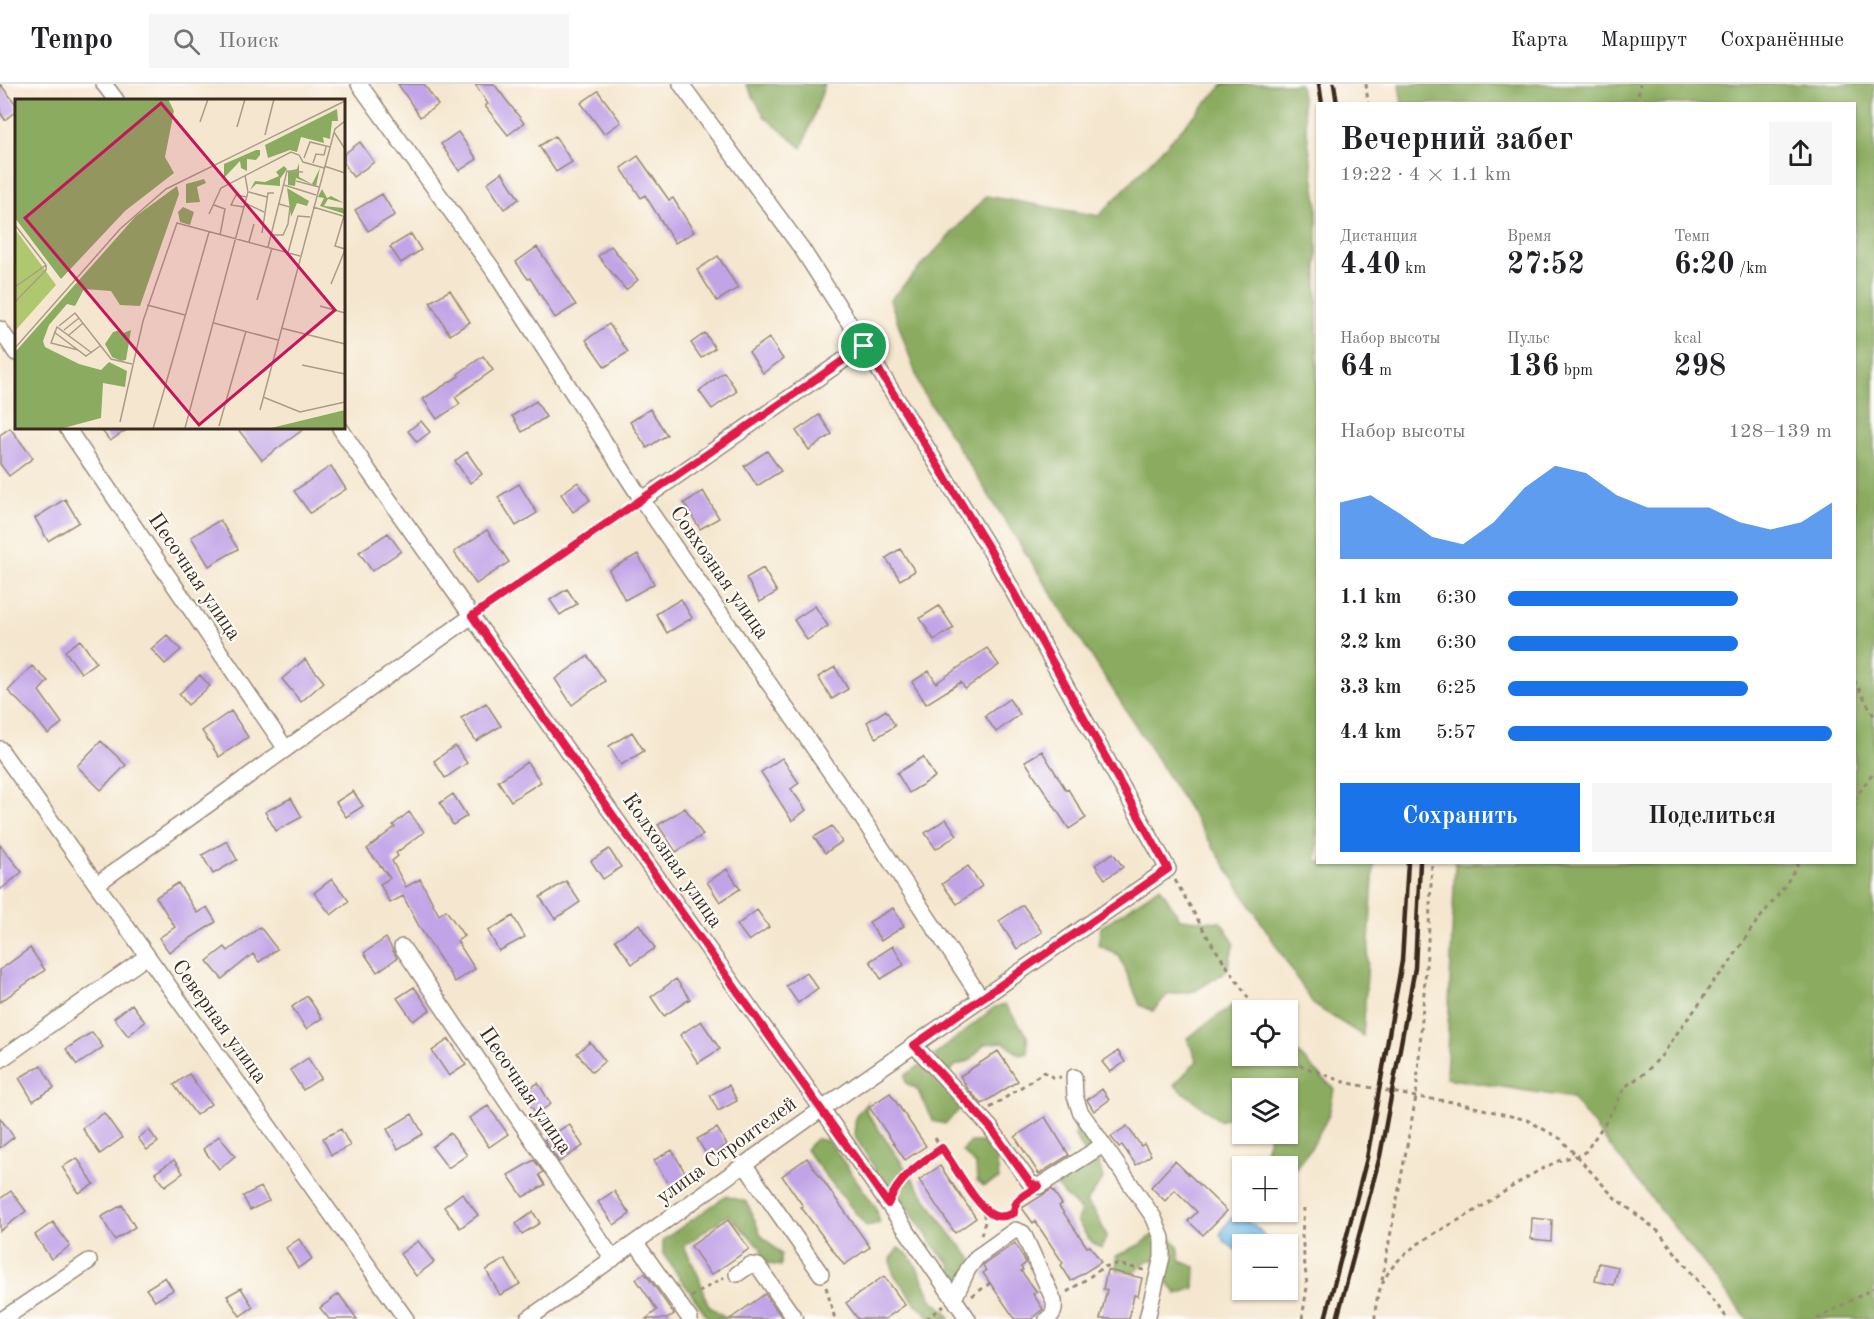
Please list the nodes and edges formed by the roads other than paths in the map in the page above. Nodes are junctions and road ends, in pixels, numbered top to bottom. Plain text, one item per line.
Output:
1 (104, 84) edge
2 (359, 84) edge
3 (681, 84) edge
4 (115, 99) edge
5 (0, 329) edge
6 (864, 346) junction
7 (15, 352) edge
8 (68, 429) edge
9 (341, 429) edge
10 (642, 500) junction
11 (472, 616) junction
12 (0, 749) edge
13 (286, 749) junction
14 (97, 885) junction
15 (402, 947) dead end
16 (146, 957) junction
17 (981, 998) junction
18 (914, 1045) junction
19 (0, 1060) edge
20 (1074, 1077) dead end
21 (822, 1109) junction
22 (1103, 1145) junction
23 (744, 1164) junction
24 (636, 1243) junction
25 (613, 1259) junction
26 (89, 1261) dead end
27 (737, 1274) road end
28 (821, 1274) road end
29 (954, 1299) junction
30 (3, 1319) edge
31 (406, 1319) edge
32 (528, 1319) edge
33 (690, 1319) edge
34 (795, 1319) edge
35 (968, 1319) edge
36 (1047, 1319) edge
37 (1147, 1319) edge

1 - 4 street
2 - 10 street, Совхозная улица
3 - 6 street
5 - 7 street
6 - 10 street
6 - 17 street, улица Строителей
8 - 13 street, Песочная улица
9 - 11 street, Колхозная улица
10 - 17 street, Совхозная улица
11 - 13 street
11 - 21 street, Колхозная улица
12 - 14 street, Северная улица
13 - 14 street
14 - 16 street, Северная улица
15 - 25 street, Песочная улица
16 - 19 street
16 - 31 street, Северная улица
17 - 18 street, улица Строителей
18 - 21 street, улица Строителей
18 - 22 street
20 - 22 street
21 - 23 street, улица Строителей
21 - 29 street, Колхозная улица
22 - 37 street
23 - 24 street, улица Строителей
23 - 28 street
24 - 25 street, улица Строителей
24 - 33 street
25 - 32 street, улица Строителей
26 - 30 street
27 - 34 street
29 - 35 street, Колхозная улица
29 - 36 street

